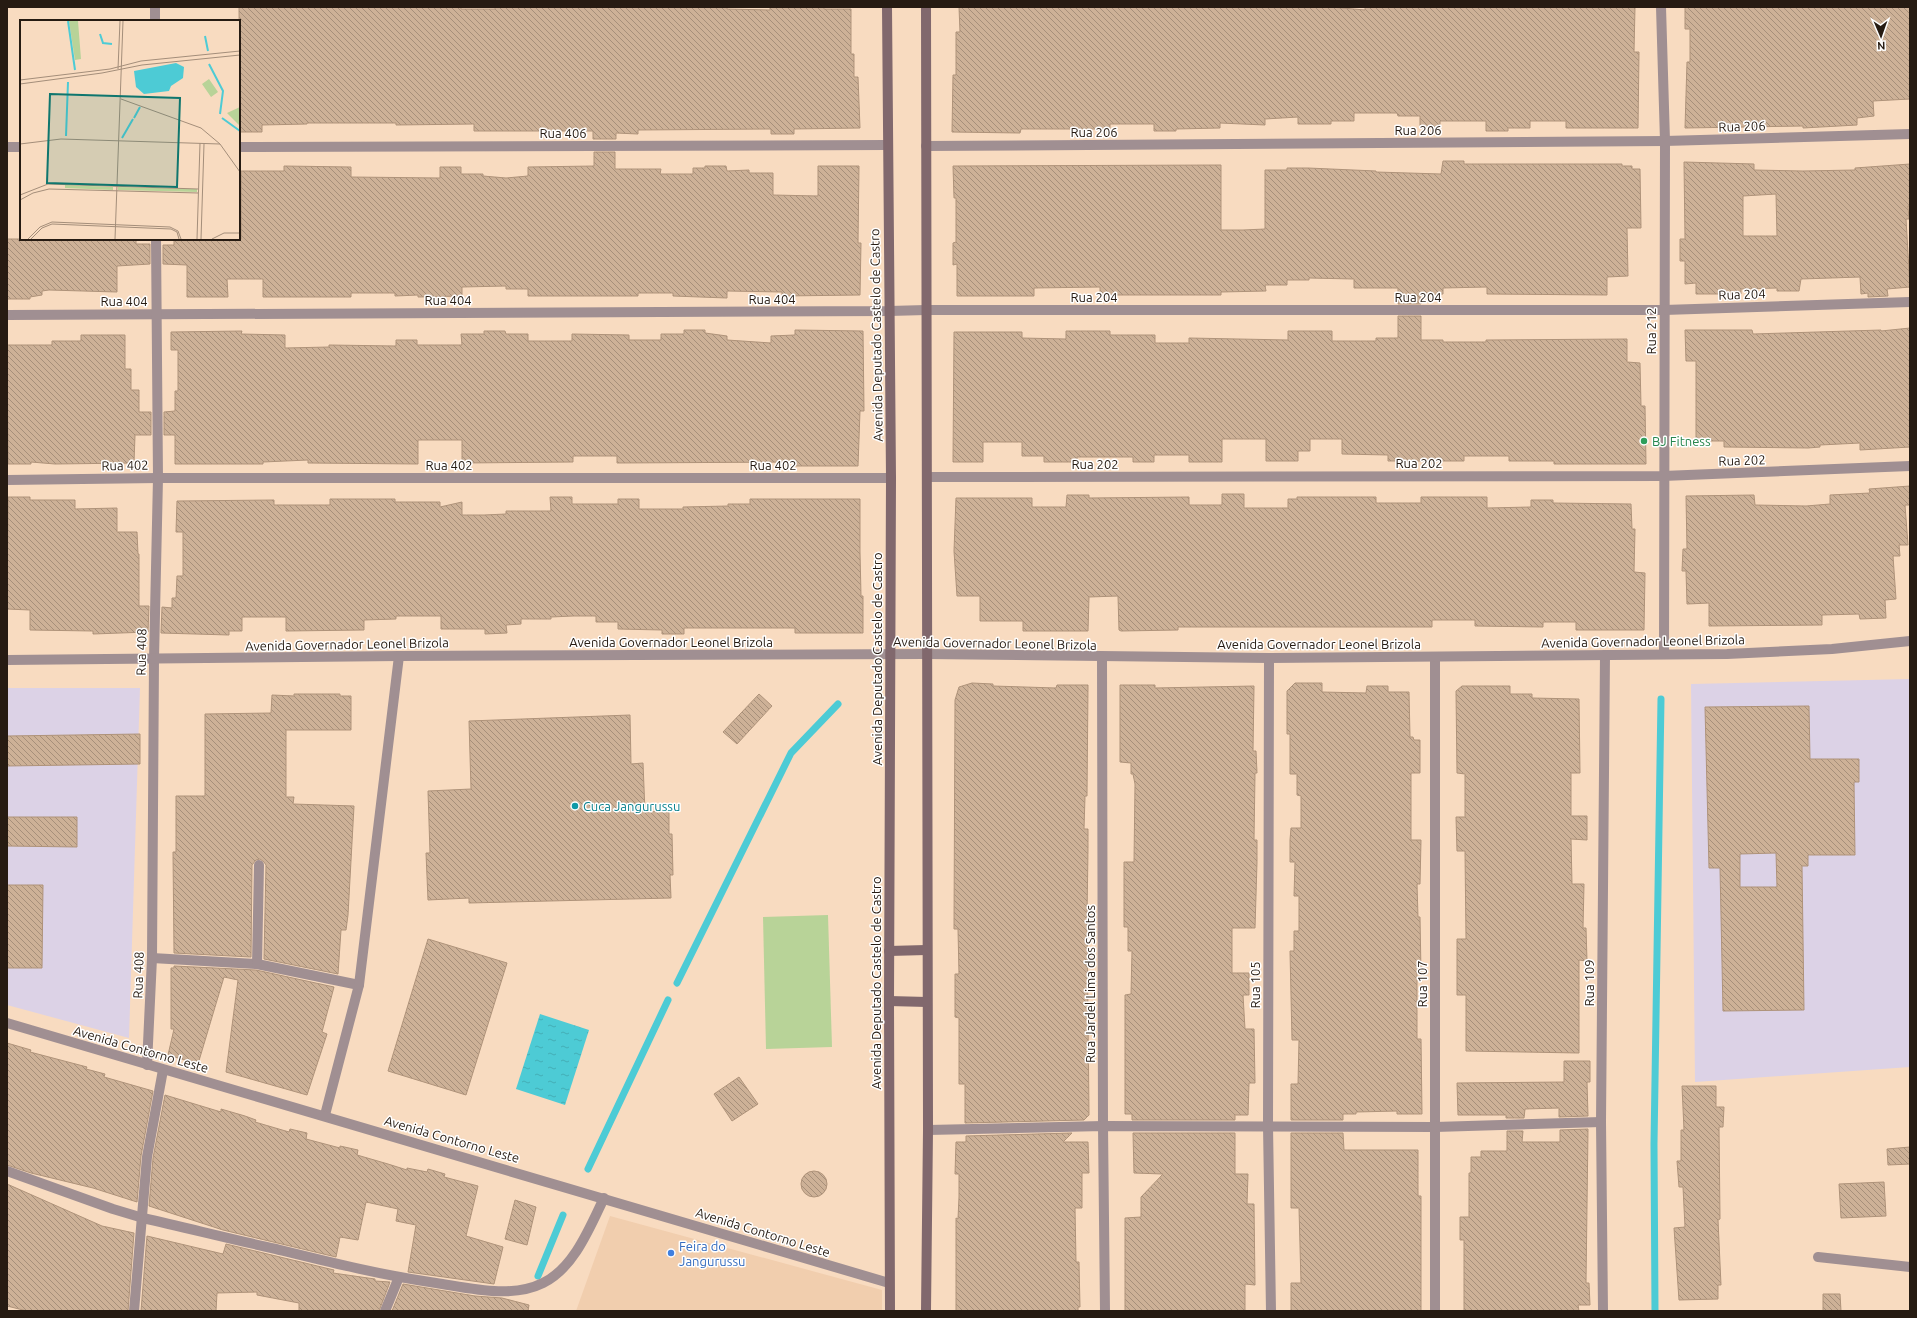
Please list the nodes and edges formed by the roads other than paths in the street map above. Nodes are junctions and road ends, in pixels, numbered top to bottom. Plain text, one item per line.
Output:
1 (155, 7) edge
2 (887, 7) edge
3 (926, 7) edge
4 (1661, 7) edge
5 (155, 20) edge
6 (1910, 134) edge
7 (1665, 141) junction
8 (887, 145) junction
9 (926, 146) junction
10 (7, 147) edge
11 (240, 147) edge
12 (20, 148) edge
13 (156, 240) edge
14 (1910, 302) edge
15 (926, 310) junction
16 (1664, 310) junction
17 (889, 311) junction
18 (157, 314) junction
19 (7, 315) edge
20 (1910, 466) edge
21 (1663, 476) junction
22 (927, 477) junction
23 (158, 478) junction
24 (891, 478) junction
25 (7, 480) edge
26 (1910, 641) edge
27 (890, 654) junction
28 (927, 654) junction
29 (1664, 654) junction
30 (1605, 655) junction
31 (398, 656) junction
32 (1102, 657) junction
33 (1434, 657) junction
34 (154, 658) junction
35 (1269, 658) junction
36 (7, 660) edge
37 (259, 865) dead end
38 (926, 950) junction
39 (889, 951) junction
40 (152, 958) junction
41 (257, 964) junction
42 (359, 985) junction
43 (889, 1001) junction
44 (927, 1002) junction
45 (7, 1023) edge
46 (147, 1065) junction
47 (163, 1070) junction
48 (325, 1116) junction
49 (1601, 1122) junction
50 (1103, 1126) junction
51 (1268, 1126) junction
52 (1435, 1127) junction
53 (928, 1130) junction
54 (7, 1171) edge
55 (604, 1198) junction
56 (143, 1218) junction
57 (1818, 1257) dead end
58 (1910, 1267) edge
59 (399, 1277) junction
60 (889, 1283) junction
61 (134, 1311) edge
62 (385, 1311) edge
63 (890, 1311) edge
64 (926, 1311) edge
65 (1106, 1311) edge
66 (1271, 1311) edge
67 (1435, 1311) edge
68 (1604, 1311) edge

1 - 5 street
2 - 8 main road, Avenida Deputado Castelo de Castro
3 - 9 main road
4 - 7 street, Rua 212
6 - 7 street, Rua 206
7 - 9 street, Rua 206
7 - 16 street, Rua 212
8 - 11 street, Rua 406
8 - 17 main road, Avenida Deputado Castelo de Castro
9 - 15 main road
10 - 12 street
13 - 18 street, Rua 408
14 - 16 street, Rua 204
15 - 16 street, Rua 204
15 - 17 street, Rua 204
15 - 22 main road
16 - 21 street, Rua 212
17 - 18 street, Rua 404
17 - 24 main road, Avenida Deputado Castelo de Castro
18 - 19 street, Rua 404
18 - 23 street, Rua 408
20 - 21 street, Rua 202
21 - 22 street, Rua 202
21 - 29 street, Rua 212
22 - 28 main road
23 - 24 street, Rua 402
23 - 25 street, Rua 402
23 - 34 street, Rua 408
24 - 27 main road, Avenida Deputado Castelo de Castro
26 - 29 street, Avenida Governador Leonel Brizola
27 - 28 street, Avenida Governador Leonel Brizola
27 - 31 street, Avenida Governador Leonel Brizola
27 - 39 main road, Avenida Deputado Castelo de Castro
28 - 32 street, Avenida Governador Leonel Brizola
28 - 38 main road
29 - 30 street, Avenida Governador Leonel Brizola
30 - 33 street, Avenida Governador Leonel Brizola
30 - 49 street, Rua 109
31 - 34 street, Avenida Governador Leonel Brizola
31 - 42 street
32 - 35 street, Avenida Governador Leonel Brizola
32 - 50 street, Rua Jardel Lima dos Santos
33 - 35 street, Avenida Governador Leonel Brizola
33 - 52 street, Rua 107
34 - 36 street, Avenida Governador Leonel Brizola
34 - 40 street, Rua 408
35 - 51 street, Rua 105
37 - 41 street
38 - 39 main road
38 - 44 main road
39 - 43 main road, Avenida Deputado Castelo de Castro
40 - 41 street
40 - 46 street, Rua 408
41 - 42 street
42 - 48 street
43 - 44 main road
43 - 60 main road, Avenida Deputado Castelo de Castro
44 - 53 main road
45 - 46 street, Avenida Contorno Leste
46 - 47 street, Avenida Contorno Leste
47 - 48 street, Avenida Contorno Leste
47 - 56 street
48 - 55 street, Avenida Contorno Leste
49 - 52 street
49 - 68 street, Rua 109
50 - 51 street
50 - 53 street
50 - 65 street, Rua Jardel Lima dos Santos
51 - 52 street
51 - 66 street, Rua 105
52 - 67 street, Rua 107
53 - 64 main road
54 - 56 street
55 - 59 street
55 - 60 street, Avenida Contorno Leste
56 - 59 street
56 - 61 street
57 - 58 street
59 - 62 street
60 - 63 main road, Avenida Deputado Castelo de Castro

